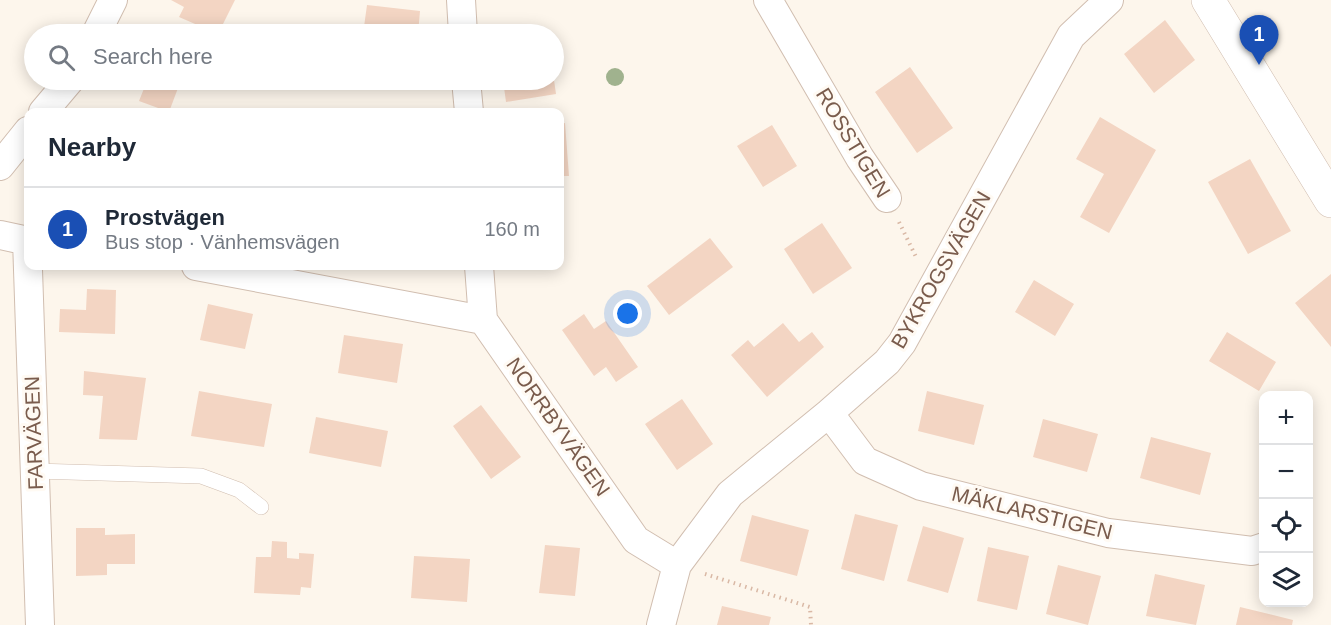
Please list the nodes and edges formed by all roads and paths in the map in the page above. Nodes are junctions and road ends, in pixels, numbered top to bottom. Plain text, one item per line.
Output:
1 (113, 0) edge
2 (461, 0) edge
3 (768, 0) edge
4 (1109, 0) edge
5 (1208, 0) edge
6 (101, 24) edge
7 (462, 24) edge
8 (62, 90) edge
9 (467, 90) edge
10 (46, 108) edge
11 (469, 108) edge
12 (24, 136) edge
13 (0, 166) edge
14 (887, 198) joint
15 (1331, 201) edge
16 (19, 239) edge
17 (217, 270) edge
18 (479, 270) edge
19 (932, 290) junction
20 (483, 320) junction
21 (829, 413) junction
22 (35, 471) junction
23 (261, 507) dead end
24 (1259, 549) edge
25 (677, 565) junction
26 (40, 625) edge
27 (661, 625) edge
28 (811, 625) edge

1 - 6 street
2 - 7 street
3 - 14 street, ROSSTIGEN
4 - 19 street, BYKROGSVÄGEN
5 - 15 street
8 - 10 street
9 - 11 street
12 - 13 street
14 - 19 path, ROSSTIGEN
16 - 22 street, FARVÄGEN
17 - 20 street
18 - 20 street
19 - 21 street, BYKROGSVÄGEN
20 - 25 street, NORRBYVÄGEN
21 - 24 street, MÄKLARSTIGEN
21 - 25 street, BYKROGSVÄGEN
22 - 23 lane
22 - 26 street, FARVÄGEN
25 - 27 street, BYKROGSVÄGEN
25 - 28 path

